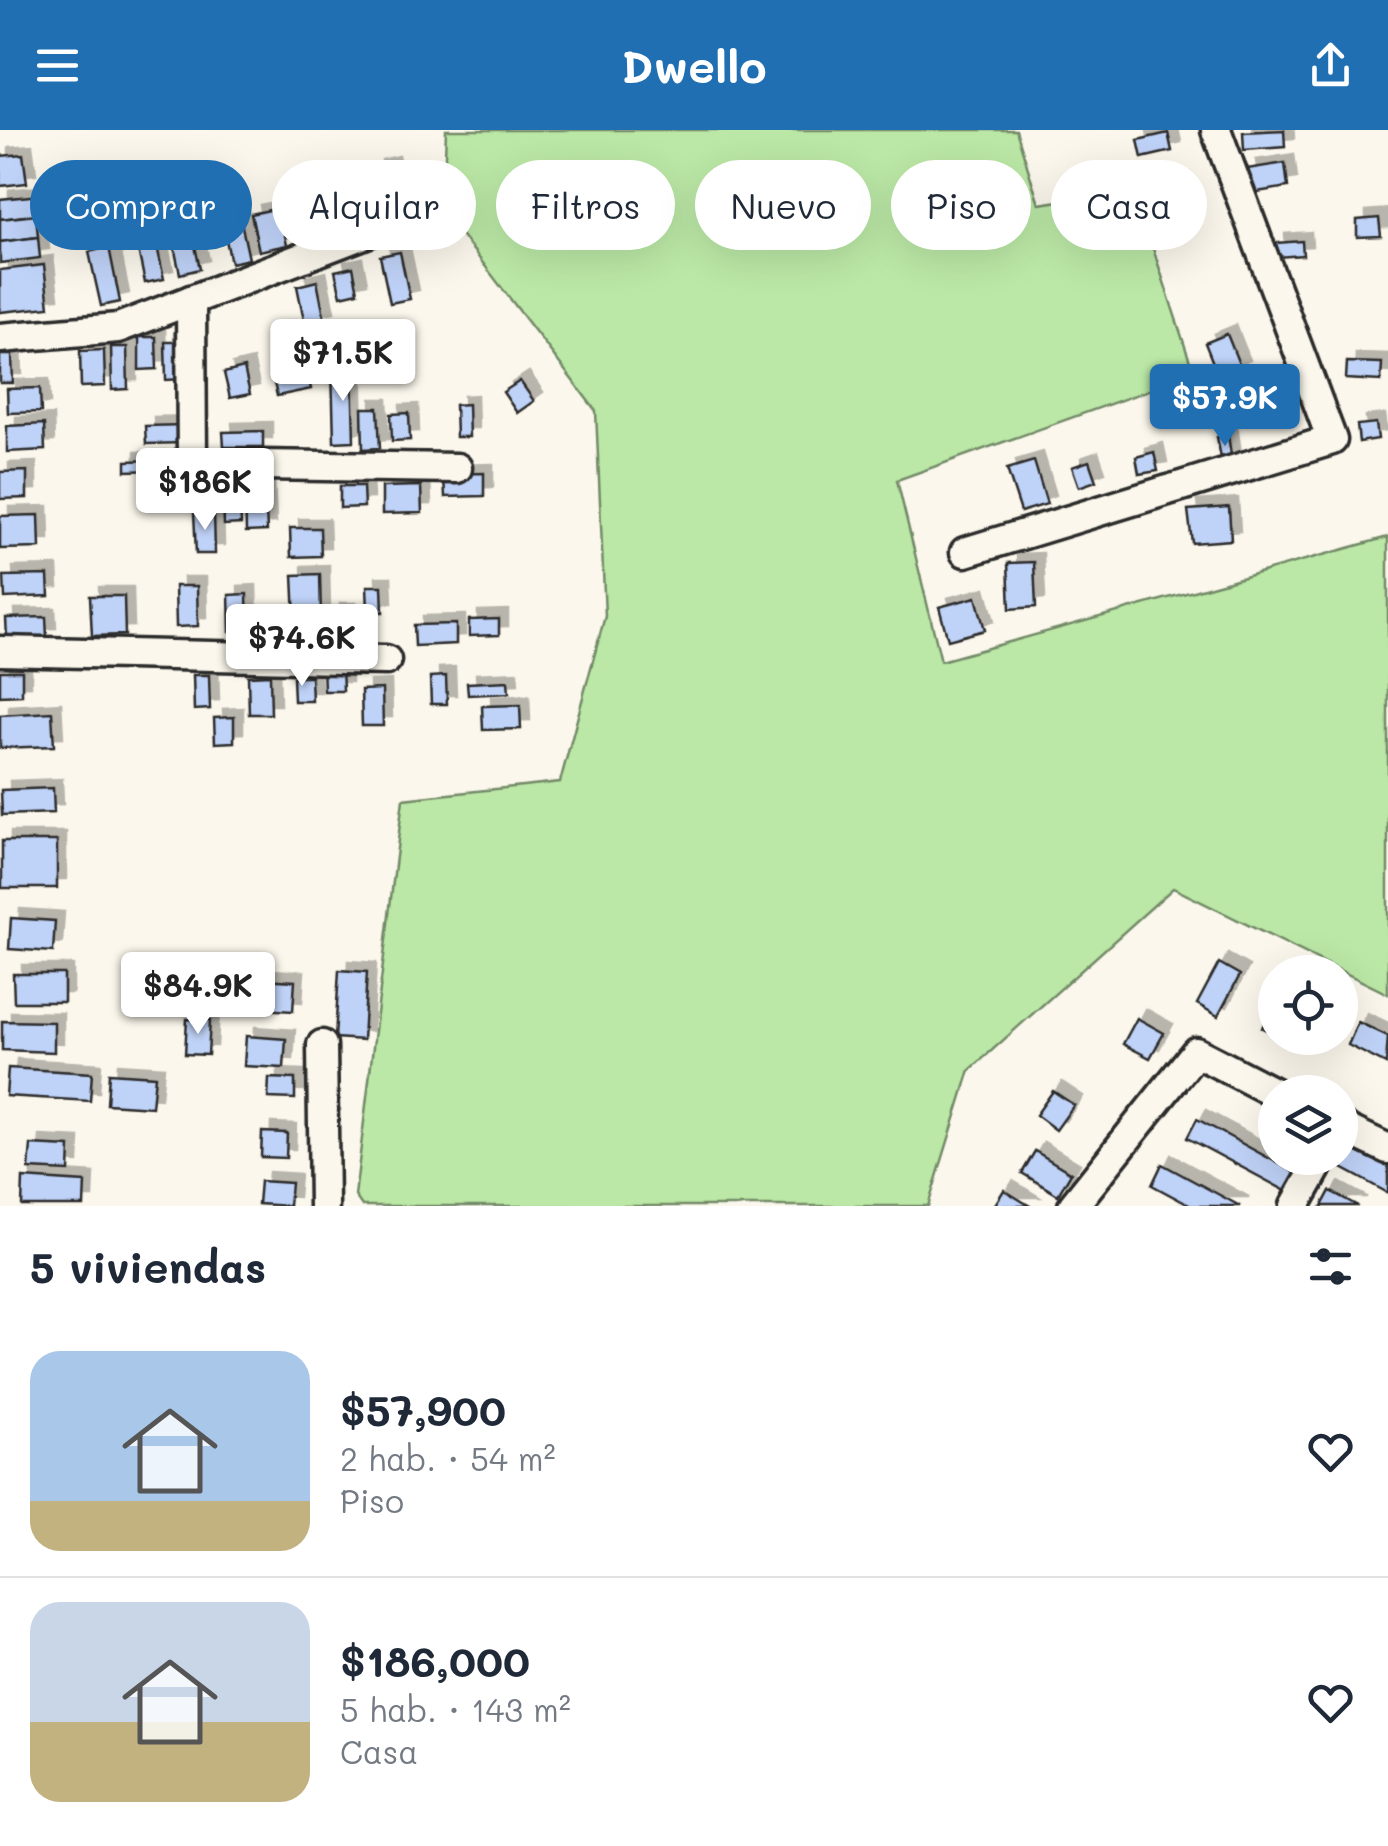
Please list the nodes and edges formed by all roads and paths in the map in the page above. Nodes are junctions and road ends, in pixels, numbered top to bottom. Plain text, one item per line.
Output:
1 (1216, 130) edge
2 (322, 250) edge
3 (190, 300) junction
4 (0, 338) edge
5 (457, 468) dead end
6 (965, 552) dead end
7 (0, 651) edge
8 (386, 660) dead end
9 (322, 1045) dead end
10 (1258, 1084) edge
11 (1358, 1135) edge
12 (1388, 1149) edge
13 (1312, 1175) edge
14 (324, 1206) edge
15 (1073, 1206) edge
16 (1295, 1206) edge

1 - 6 street
2 - 3 street
3 - 4 street
3 - 5 street
7 - 8 street
9 - 14 street
10 - 15 street
11 - 12 street
13 - 16 street

